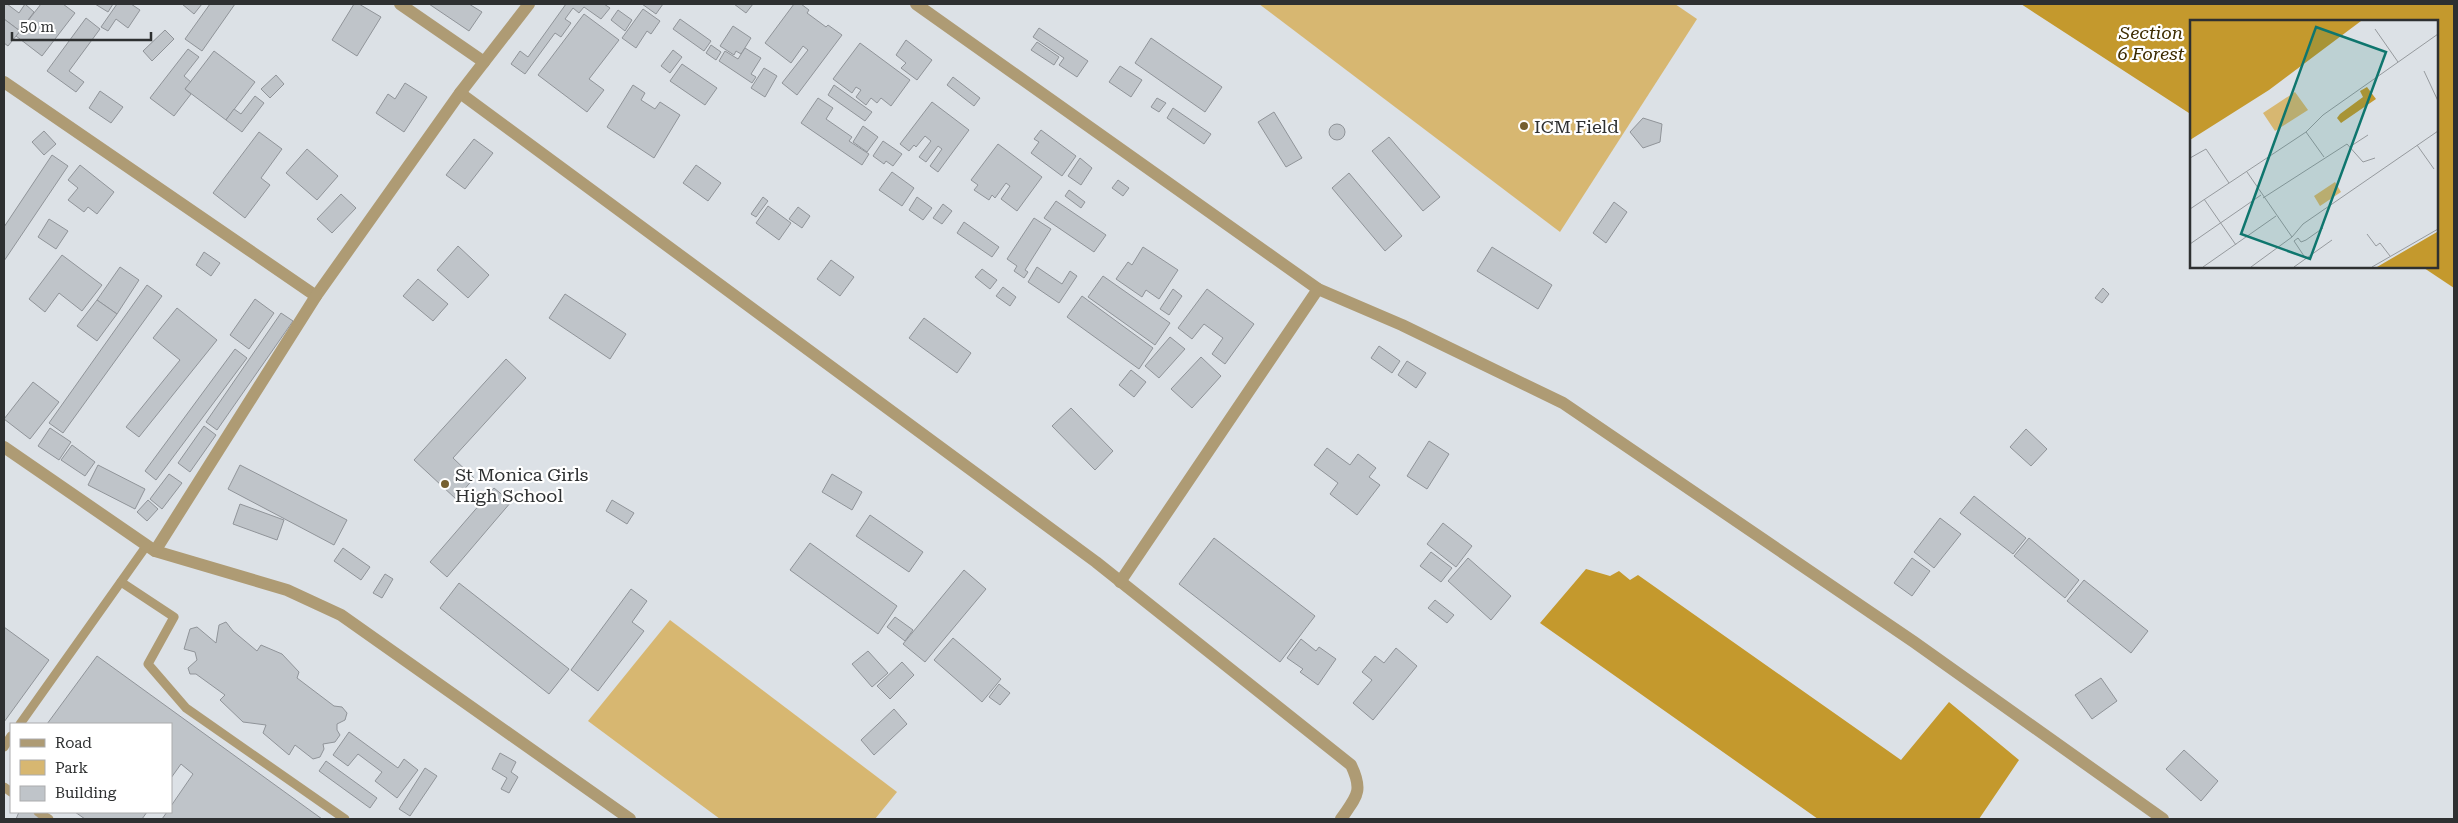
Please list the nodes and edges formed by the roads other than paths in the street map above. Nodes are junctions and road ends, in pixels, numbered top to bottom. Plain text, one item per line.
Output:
1 (400, 4) edge
2 (529, 4) edge
3 (916, 4) edge
4 (484, 62) junction
5 (4, 82) edge
6 (460, 93) junction
7 (1318, 288) junction
8 (316, 296) junction
9 (4, 447) edge
10 (151, 548) junction
11 (121, 582) junction
12 (1120, 582) junction
13 (21, 723) edge
14 (344, 819) edge
15 (630, 819) edge
16 (1341, 819) edge
17 (2163, 819) edge

1 - 4 street
2 - 4 street
3 - 7 street
4 - 6 street
5 - 8 street
6 - 8 street
6 - 12 street
7 - 12 street
7 - 17 street
8 - 10 street
9 - 10 street
10 - 11 lane
10 - 15 street
11 - 13 lane
11 - 14 lane
12 - 16 street

